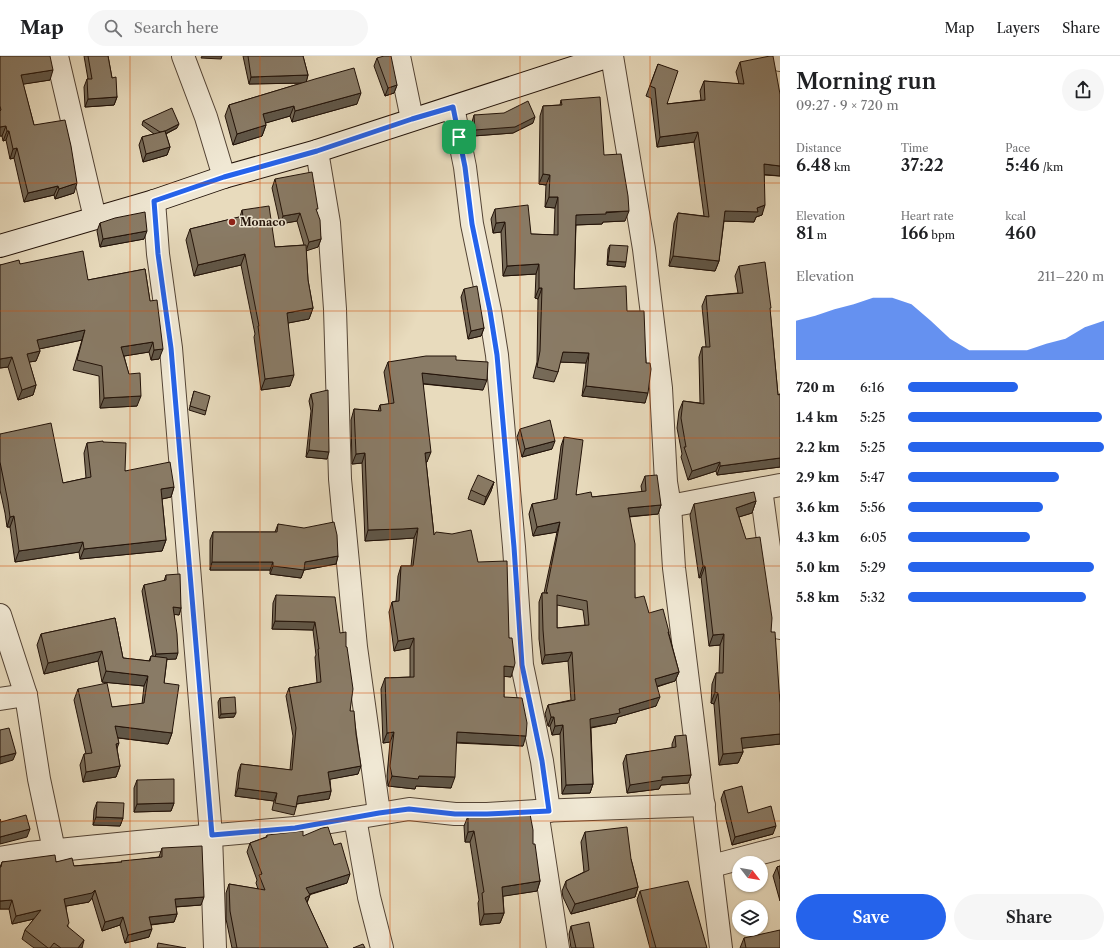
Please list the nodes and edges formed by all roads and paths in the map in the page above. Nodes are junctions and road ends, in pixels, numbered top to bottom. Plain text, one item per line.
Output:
1 (57, 56) edge
2 (184, 56) edge
3 (399, 56) edge
4 (609, 56) edge
5 (612, 56) edge
6 (779, 56) edge
7 (780, 60) edge
8 (568, 62) edge
9 (453, 107) junction
10 (412, 119) junction
11 (317, 151) junction
12 (224, 177) junction
13 (154, 201) junction
14 (95, 218) junction
15 (0, 246) edge
16 (770, 487) edge
17 (670, 506) junction
18 (0, 615) edge
19 (780, 628) edge
20 (26, 695) junction
21 (0, 699) edge
22 (704, 805) junction
23 (543, 811) junction
24 (379, 813) junction
25 (355, 818) junction
26 (212, 835) junction
27 (780, 848) edge
28 (54, 850) junction
29 (0, 858) edge
30 (712, 866) junction
31 (215, 948) edge
32 (382, 948) edge
33 (558, 948) edge
34 (722, 948) edge

1 - 14 street
2 - 12 street
3 - 10 street
4 - 8 street
5 - 17 street
6 - 7 street
8 - 9 street
9 - 10 street
9 - 23 street
10 - 11 street
11 - 12 street
11 - 24 street
12 - 13 street
13 - 14 street
13 - 26 street
14 - 15 street
16 - 17 street
16 - 19 street
17 - 22 street
18 - 20 street
20 - 21 street
20 - 28 street
22 - 23 street
22 - 30 street
23 - 24 street
23 - 33 street
24 - 25 street
25 - 26 street
25 - 32 street
26 - 28 street
26 - 31 street
27 - 30 street
28 - 29 street
30 - 34 street

